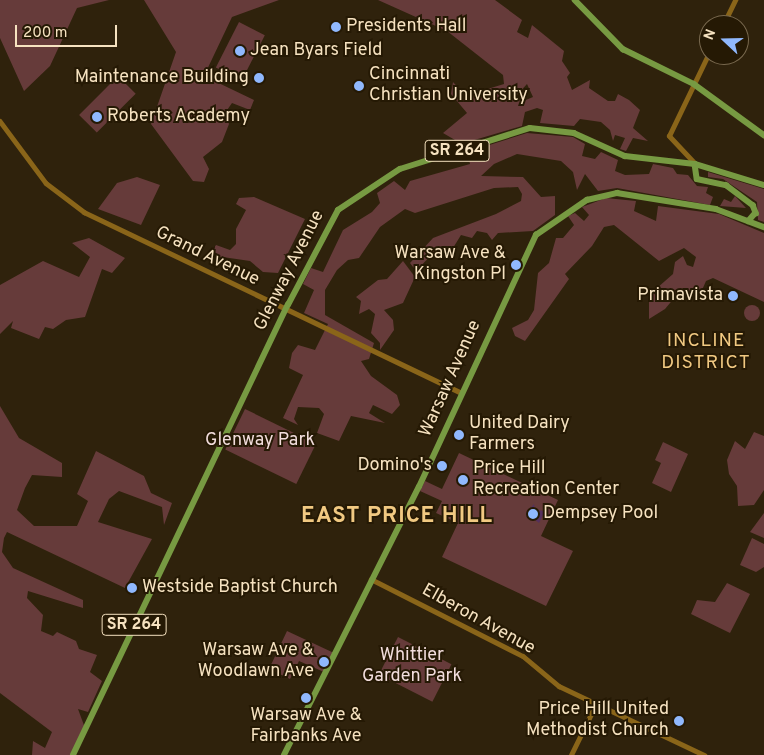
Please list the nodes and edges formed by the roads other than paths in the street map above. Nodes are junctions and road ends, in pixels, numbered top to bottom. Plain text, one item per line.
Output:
1 (575, 0) edge
2 (735, 0) edge
3 (728, 15) edge
4 (703, 65) edge
5 (694, 84) junction
6 (0, 121) edge
7 (764, 135) edge
8 (695, 164) junction
9 (764, 185) edge
10 (749, 221) junction
11 (764, 227) edge
12 (286, 310) junction
13 (460, 392) junction
14 (372, 579) junction
15 (596, 704) junction
16 (73, 755) edge
17 (284, 755) edge
18 (571, 755) edge
19 (704, 755) edge

1 - 5 main road
2 - 3 street
4 - 5 street
5 - 7 main road
5 - 8 street
6 - 12 street, Grand Avenue
8 - 9 main road, Glenway Avenue / SR 264
8 - 10 main road
8 - 12 main road, Glenway Avenue / SR 264
10 - 11 main road, Warsaw Avenue
10 - 13 main road, Warsaw Avenue
12 - 13 street, Grand Avenue
12 - 16 main road, Glenway Avenue / SR 264
13 - 14 main road, Warsaw Avenue
14 - 15 street, Elberon Avenue
14 - 17 main road, Warsaw Avenue
15 - 18 street
15 - 19 street, Elberon Avenue

